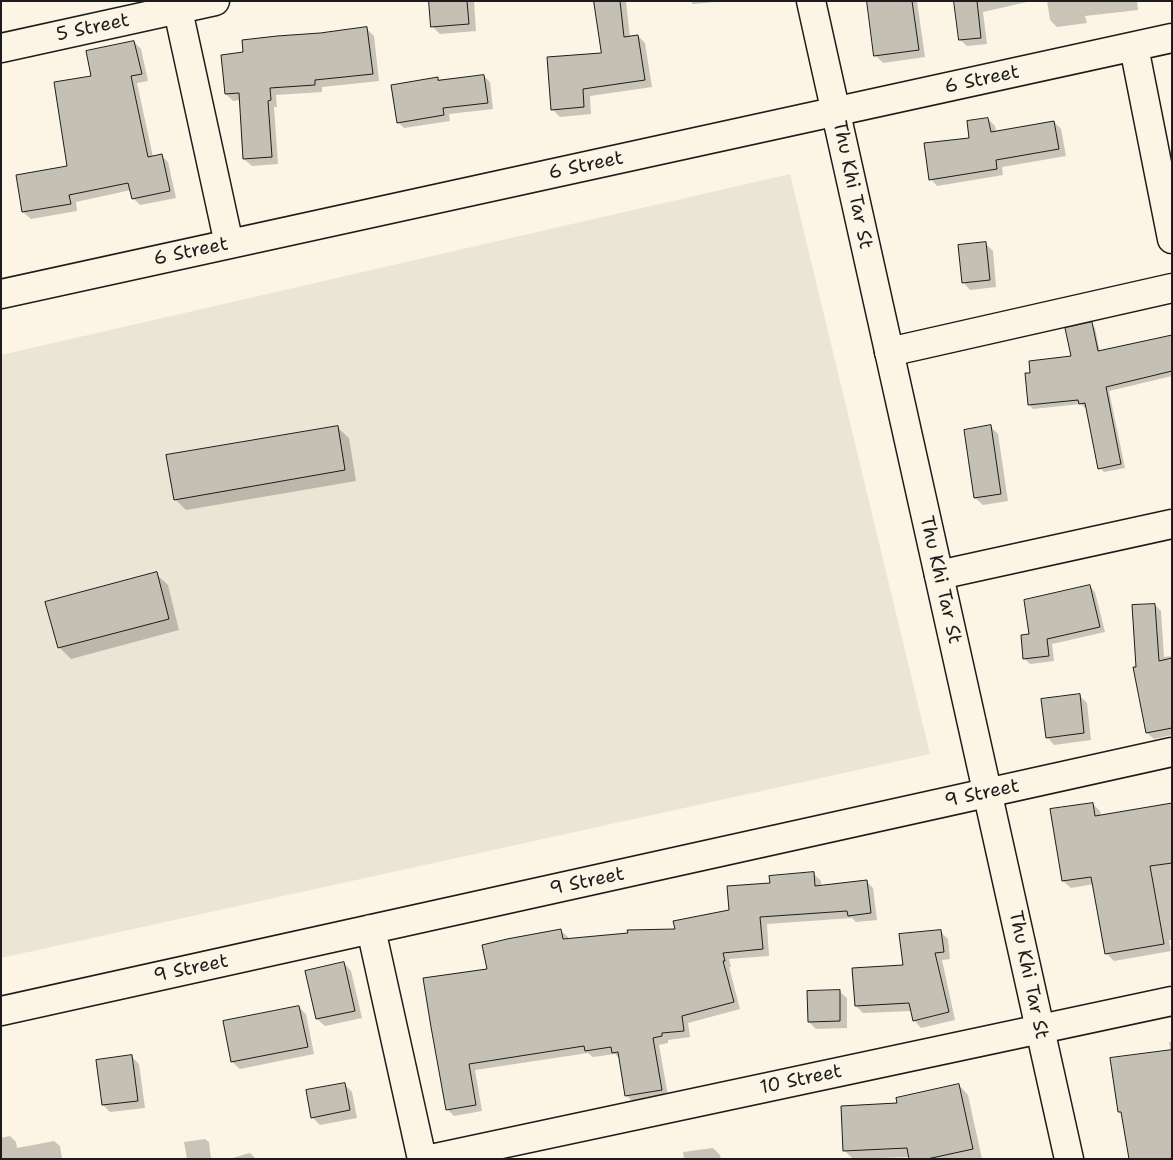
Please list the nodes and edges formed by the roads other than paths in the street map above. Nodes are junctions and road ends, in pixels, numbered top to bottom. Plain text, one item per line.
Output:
1 (215, 1) edge
2 (811, 1) edge
3 (177, 5) edge
4 (1172, 38) edge
5 (1134, 46) junction
6 (1, 48) edge
7 (836, 112) junction
8 (1172, 239) edge
9 (229, 244) junction
10 (1172, 288) edge
11 (1, 294) edge
12 (889, 352) junction
13 (1172, 524) edge
14 (939, 576) junction
15 (1172, 752) edge
16 (988, 793) junction
17 (371, 929) junction
18 (1172, 1001) edge
19 (1, 1011) edge
20 (1040, 1029) junction
21 (422, 1159) edge
22 (431, 1159) edge
23 (1069, 1159) edge

1 - 3 street, 5 Street
2 - 7 street, Thu Khi Tar St
3 - 6 street, 5 Street
3 - 9 street
4 - 5 street, 6 Street
5 - 7 street, 6 Street
5 - 8 street
7 - 9 street, 6 Street
7 - 12 street, Thu Khi Tar St
9 - 11 street, 6 Street
10 - 12 street
12 - 14 street, Thu Khi Tar St
13 - 14 street
14 - 16 street, Thu Khi Tar St
15 - 16 street, 9 Street
16 - 17 street, 9 Street
16 - 20 street, Thu Khi Tar St
17 - 19 street, 9 Street
17 - 21 street
18 - 20 street, 10 Street
20 - 22 street, 10 Street
20 - 23 street, Thu Khi Tar St

